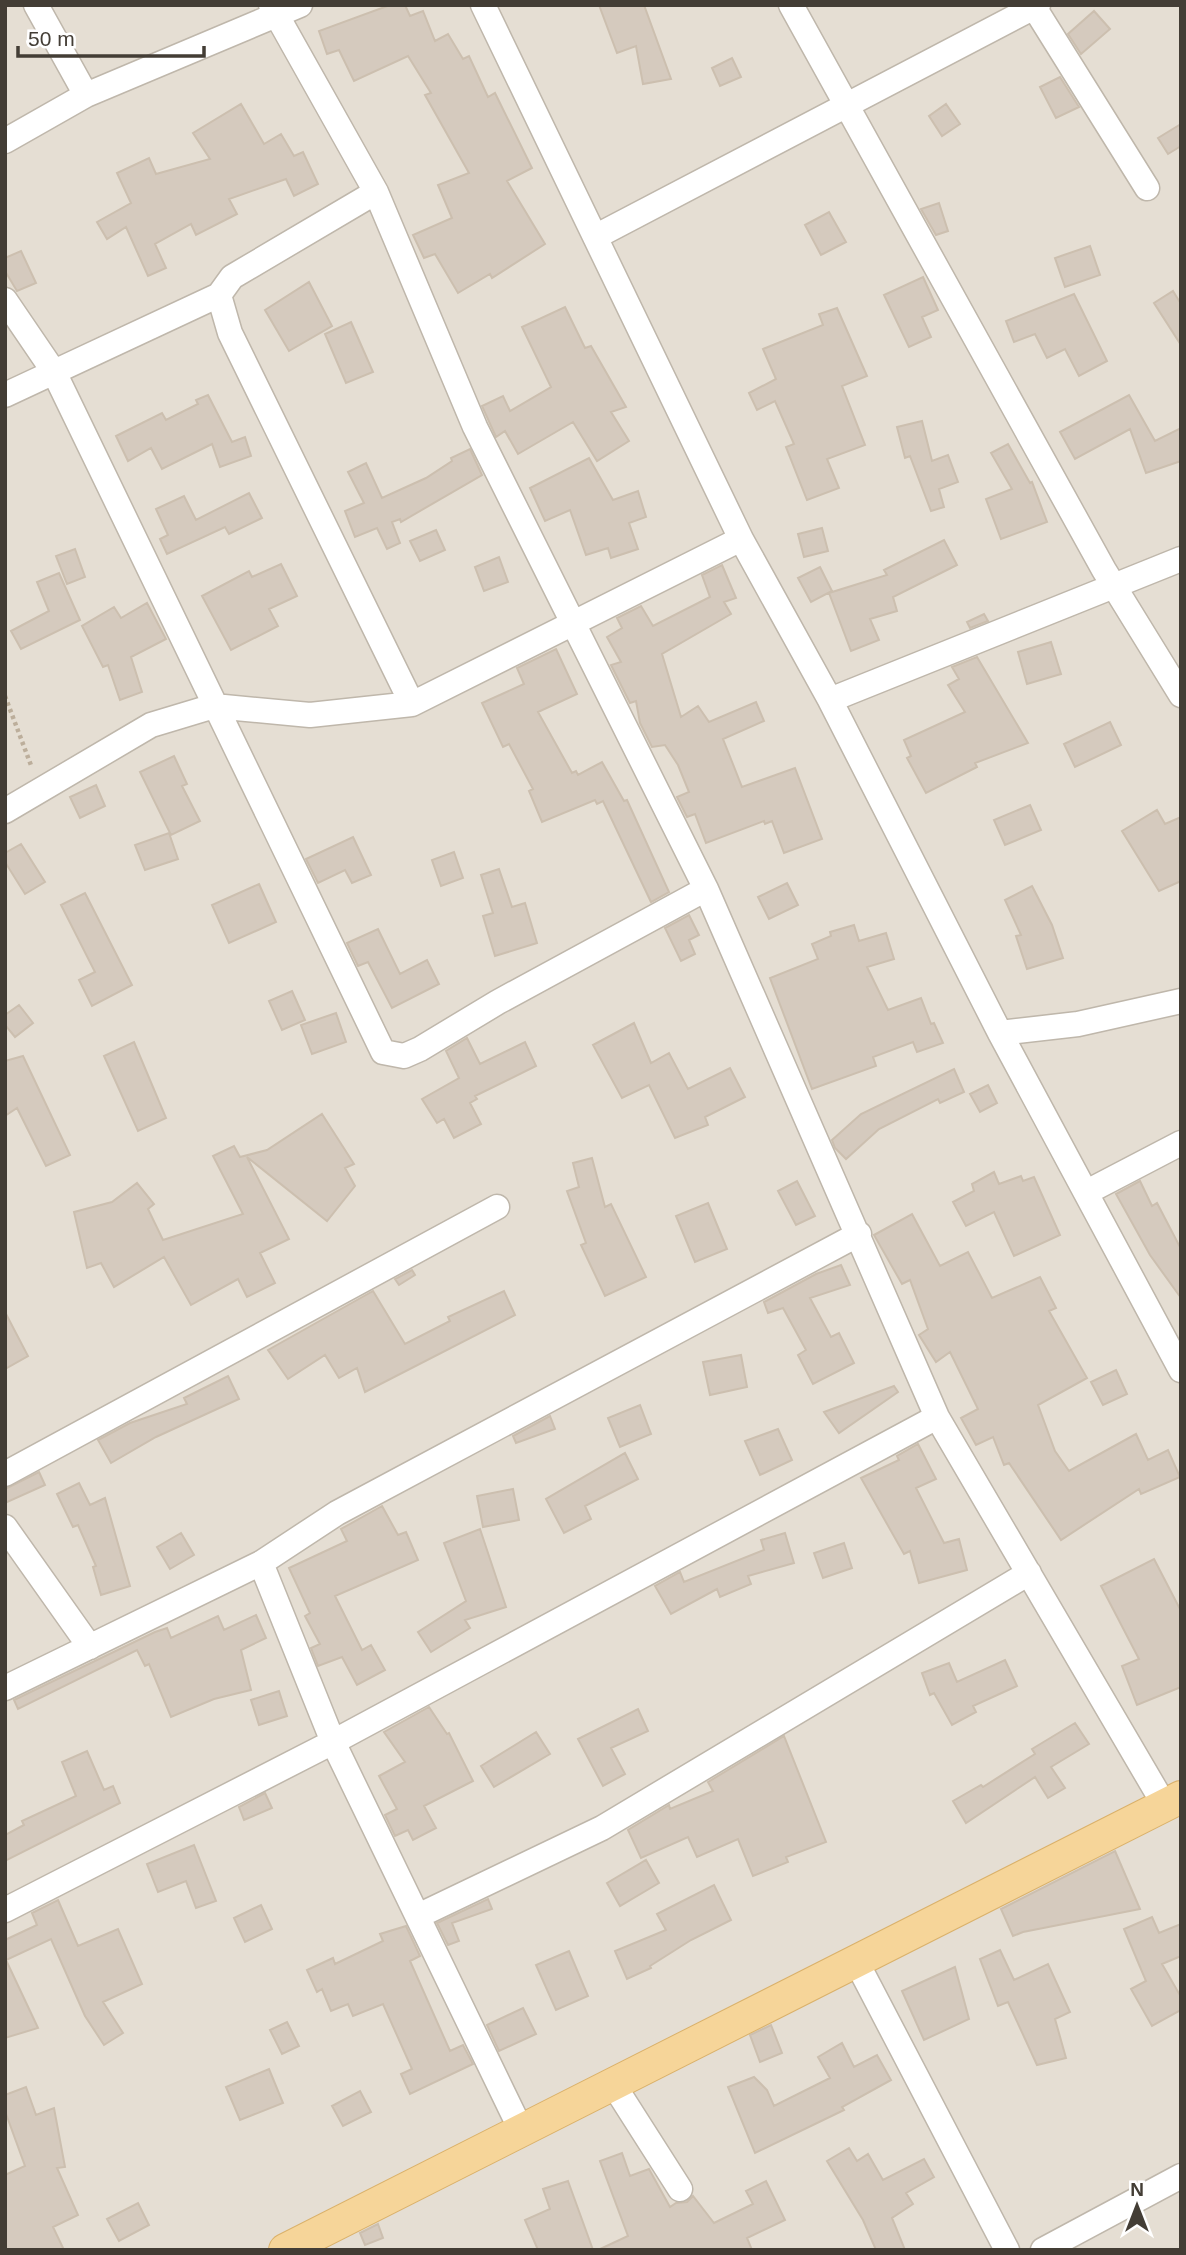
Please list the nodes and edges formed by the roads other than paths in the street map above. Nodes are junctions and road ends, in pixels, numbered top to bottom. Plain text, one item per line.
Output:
1 (36, 5) edge
2 (483, 5) edge
3 (791, 5) edge
4 (1036, 6) edge
5 (283, 9) edge
6 (86, 95) junction
7 (846, 104) junction
8 (5, 141) edge
9 (1147, 188) dead end
10 (376, 192) junction
11 (595, 237) junction
12 (219, 295) junction
13 (5, 300) edge
14 (54, 372) junction
15 (5, 395) edge
16 (741, 539) junction
17 (1181, 559) edge
18 (1114, 586) junction
19 (574, 625) junction
20 (1181, 695) edge
21 (830, 700) junction
22 (412, 704) junction
23 (214, 706) junction
24 (5, 811) edge
25 (706, 888) junction
26 (1181, 1001) edge
27 (1000, 1033) junction
28 (1181, 1143) edge
29 (1087, 1192) junction
30 (497, 1207) dead end
31 (859, 1234) junction
32 (1181, 1370) edge
33 (937, 1417) junction
34 (5, 1474) edge
35 (5, 1527) edge
36 (261, 1563) junction
37 (1029, 1573) junction
38 (90, 1647) junction
39 (5, 1688) edge
40 (333, 1742) junction
41 (1173, 1801) edge
42 (5, 1910) edge
43 (418, 1916) junction
44 (856, 1961) junction
45 (613, 2084) junction
46 (522, 2130) junction
47 (1181, 2176) edge
48 (680, 2189) dead end
49 (285, 2250) edge
50 (1007, 2250) edge
51 (1043, 2250) edge

1 - 6 street
2 - 11 street
3 - 7 street
4 - 7 street
4 - 9 street
5 - 6 street
5 - 10 street
6 - 8 street
7 - 11 street
7 - 18 street
10 - 12 street
10 - 19 street
11 - 16 street
12 - 14 street
12 - 22 street
13 - 14 street
14 - 15 street
14 - 23 street
16 - 19 street
16 - 21 street
17 - 18 street
18 - 20 street
18 - 21 street
19 - 22 street
19 - 25 street
21 - 27 street
22 - 23 street
23 - 24 street
23 - 25 street
25 - 31 street
26 - 27 street
27 - 29 street
28 - 29 street
29 - 32 street
30 - 34 street
31 - 33 street
31 - 36 street
33 - 37 street
33 - 40 street
35 - 38 street
36 - 38 street
36 - 40 street
37 - 41 street
37 - 43 street
38 - 39 street
40 - 42 street
40 - 43 street
41 - 44 main road
43 - 46 street
44 - 45 main road
44 - 50 street
45 - 46 main road
45 - 48 street
46 - 49 main road
47 - 51 street

